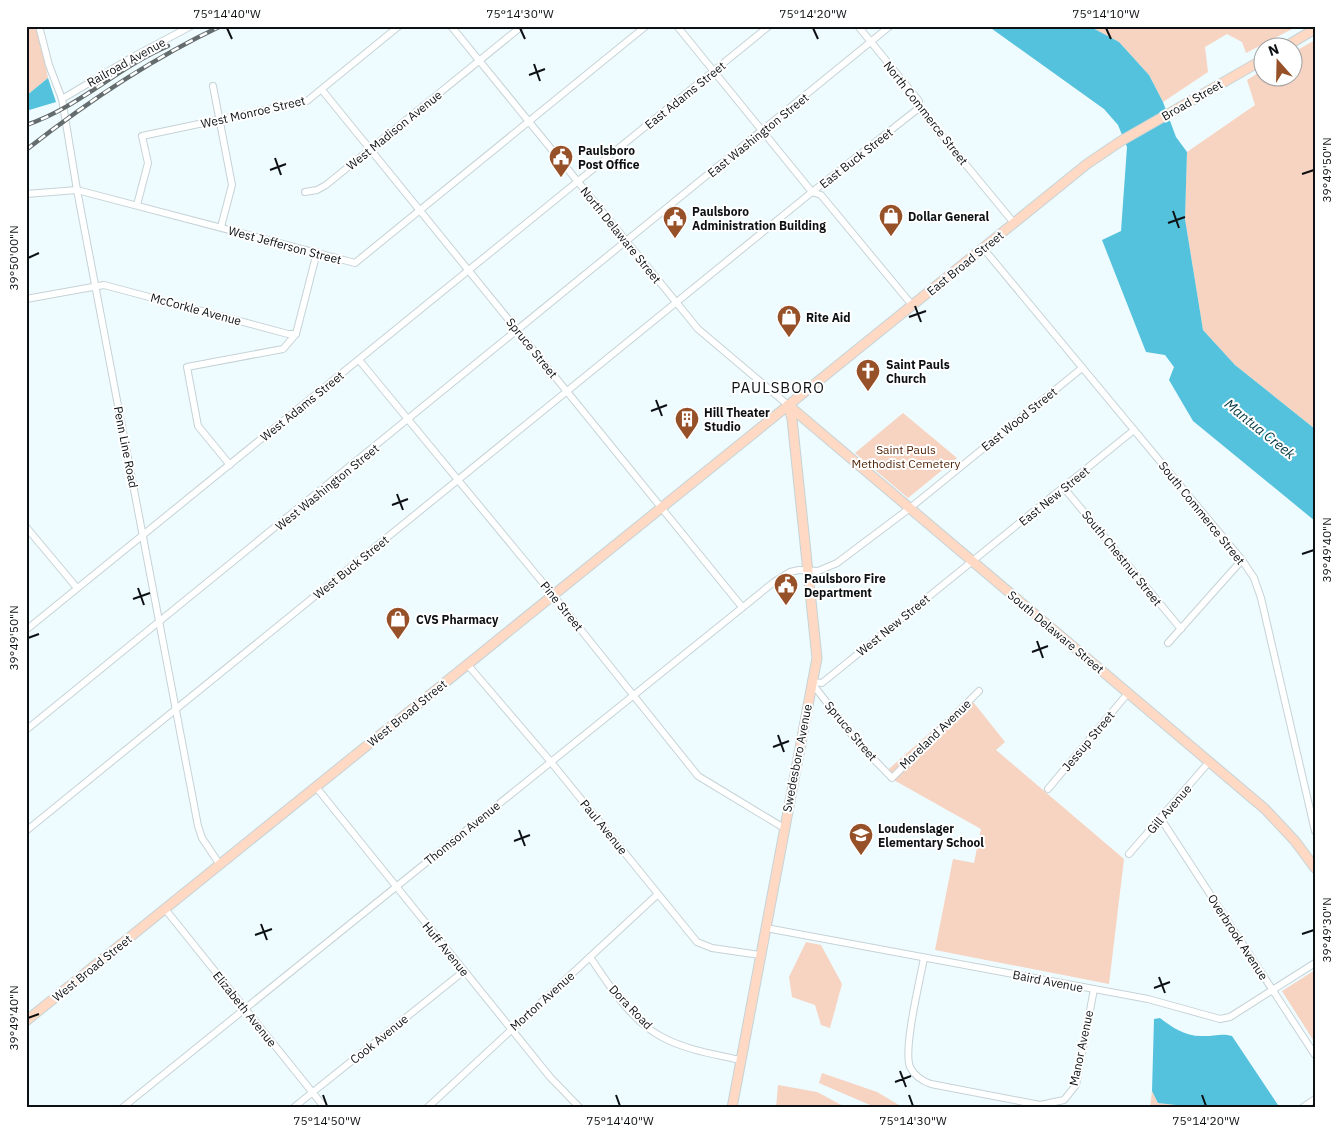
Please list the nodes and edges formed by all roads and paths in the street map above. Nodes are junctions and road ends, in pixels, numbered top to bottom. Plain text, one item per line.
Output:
1 (39, 26) edge
2 (191, 26) edge
3 (399, 26) edge
4 (451, 26) edge
5 (522, 26) edge
6 (646, 26) edge
7 (677, 26) edge
8 (769, 26) edge
9 (858, 26) edge
10 (890, 26) edge
11 (1315, 30) edge
12 (1301, 38) edge
13 (871, 42) junction
14 (479, 61) junction
15 (1254, 65) edge
16 (714, 72) junction
17 (213, 86) dead end
18 (322, 90) junction
19 (62, 99) junction
20 (919, 108) junction
21 (218, 120) junction
22 (528, 122) junction
23 (762, 131) junction
24 (1121, 141) joint
25 (371, 150) junction
26 (578, 182) junction
27 (77, 190) junction
28 (305, 192) dead end
29 (812, 192) junction
30 (26, 194) edge
31 (137, 205) junction
32 (420, 210) junction
33 (1014, 223) junction
34 (221, 227) junction
35 (627, 243) junction
36 (984, 248) junction
37 (317, 252) junction
38 (469, 270) junction
39 (96, 287) junction
40 (26, 299) edge
41 (676, 303) junction
42 (912, 305) junction
43 (518, 331) junction
44 (296, 334) junction
45 (359, 360) junction
46 (1082, 368) junction
47 (567, 392) junction
48 (788, 405) junction
49 (409, 420) junction
50 (1134, 430) junction
51 (230, 465) junction
52 (458, 480) junction
53 (1064, 488) junction
54 (662, 508) junction
55 (910, 508) junction
56 (26, 527) edge
57 (144, 534) junction
58 (1242, 560) junction
59 (974, 561) junction
60 (808, 570) junction
61 (77, 588) junction
62 (553, 595) junction
63 (742, 607) junction
64 (160, 622) junction
65 (1180, 629) junction
66 (26, 630) edge
67 (1168, 643) dead end
68 (467, 664) junction
69 (811, 682) junction
70 (979, 691) dead end
71 (1128, 693) junction
72 (634, 694) junction
73 (176, 709) junction
74 (26, 730) edge
75 (551, 762) junction
76 (1209, 762) junction
77 (892, 778) joint
78 (316, 788) junction
79 (1048, 789) dead end
80 (1161, 819) junction
81 (784, 828) junction
82 (26, 830) edge
83 (1315, 832) edge
84 (1130, 854) dead end
85 (220, 865) junction
86 (1315, 868) edge
87 (396, 886) junction
88 (658, 894) junction
89 (165, 909) junction
90 (766, 928) junction
91 (760, 955) junction
92 (590, 957) junction
93 (924, 958) junction
94 (1315, 963) edge
95 (464, 971) junction
96 (1094, 989) junction
97 (1272, 990) junction
98 (245, 1008) junction
99 (26, 1021) edge
100 (512, 1028) junction
101 (1315, 1055) edge
102 (740, 1060) junction
103 (313, 1092) junction
104 (1315, 1099) edge
105 (122, 1108) edge
106 (294, 1108) edge
107 (325, 1108) edge
108 (427, 1108) edge
109 (580, 1108) edge
110 (732, 1108) edge
111 (1302, 1108) edge

1 - 19 street, Penn Line Road
2 - 19 street, Railroad Avenue
3 - 18 street, West Monroe Street
4 - 14 street, North Delaware Street
5 - 14 street, West Madison Avenue
6 - 22 street, West Jefferson Street
7 - 16 street
8 - 16 street, East Adams Street
9 - 13 street, North Commerce Street
10 - 13 street, East Washington Street
11 - 12 main road
13 - 20 street, North Commerce Street
13 - 23 street, East Washington Street
14 - 22 street, North Delaware Street
14 - 25 street, West Madison Avenue
15 - 24 main road, Broad Street
16 - 23 street
16 - 26 street, East Adams Street
17 - 21 street
18 - 21 street, West Monroe Street
18 - 25 street, Spruce Street
19 - 27 street, Penn Line Road
20 - 29 street, East Buck Street
20 - 33 street, North Commerce Street
21 - 31 street, West Monroe Street
21 - 34 street
22 - 26 street, North Delaware Street
22 - 32 street, West Jefferson Street
23 - 29 street
23 - 35 street, East Washington Street
24 - 33 main road, East Broad Street
25 - 28 street, West Madison Avenue
25 - 32 street, Spruce Street
26 - 35 street, North Delaware Street
26 - 38 street, West Adams Street
27 - 30 street, West Jefferson Street
27 - 31 street, West Jefferson Street
27 - 39 street, Penn Line Road
29 - 41 street, East Buck Street
29 - 42 street
31 - 34 street, West Jefferson Street
32 - 37 street, West Jefferson Street
32 - 38 street, Spruce Street
33 - 36 main road, East Broad Street
34 - 37 street, West Jefferson Street
35 - 41 street, North Delaware Street
35 - 43 street, West Washington Street
36 - 42 main road, East Broad Street
36 - 46 street, South Commerce Street
37 - 44 street
38 - 43 street, Spruce Street
38 - 45 street, West Adams Street
39 - 40 street, McCorkle Avenue
39 - 44 street, McCorkle Avenue
39 - 57 street, Penn Line Road
41 - 47 street, West Buck Street
41 - 48 street, North Delaware Street
42 - 48 main road, East Broad Street
43 - 47 street, Spruce Street
43 - 49 street, West Washington Street
44 - 51 street
45 - 49 street, Pine Street
45 - 51 street, West Adams Street
46 - 50 street, South Commerce Street
46 - 55 street, East Wood Street
47 - 52 street, West Buck Street
47 - 54 street, Spruce Street
48 - 54 main road, West Broad Street
48 - 55 main road, South Delaware Street
48 - 60 main road, Swedesboro Avenue
49 - 52 street, Pine Street
49 - 64 street, West Washington Street
50 - 53 street, East New Street
50 - 58 street, South Commerce Street
51 - 57 street, West Adams Street
52 - 62 street, Pine Street
52 - 73 street, West Buck Street
53 - 59 street, East New Street
53 - 65 street, South Chestnut Street
54 - 62 main road, West Broad Street
54 - 63 street, Spruce Street
55 - 59 main road, South Delaware Street
55 - 60 street, East Wood Street
56 - 61 street
57 - 61 street, West Adams Street
57 - 64 street, Penn Line Road
58 - 65 street
58 - 83 street, South Commerce Street
59 - 69 street, West New Street
59 - 71 main road, South Delaware Street
60 - 63 street, Thomson Avenue
60 - 69 main road, Swedesboro Avenue
61 - 66 street, West Adams Street
62 - 68 main road, West Broad Street
62 - 72 street, Pine Street
63 - 72 street, Thomson Avenue
64 - 73 street, Penn Line Road
64 - 74 street, West Washington Street
65 - 67 street
68 - 75 street, Paul Avenue
68 - 78 main road, West Broad Street
69 - 77 street, Spruce Street
69 - 81 main road, Swedesboro Avenue
70 - 77 street, Moreland Avenue
71 - 76 main road, South Delaware Street
71 - 79 street, Jessup Street
72 - 75 street, Thomson Avenue
72 - 81 street, Pine Street
73 - 82 street, West Buck Street
73 - 85 street, Penn Line Road
75 - 87 street, Thomson Avenue
75 - 88 street, Paul Avenue
76 - 80 street, Gill Avenue
76 - 86 main road, South Delaware Street
78 - 85 main road, West Broad Street
78 - 87 street, Huff Avenue
80 - 84 street, Gill Avenue
80 - 97 street, Overbrook Avenue
81 - 90 main road, Swedesboro Avenue
85 - 89 main road, West Broad Street
87 - 95 street, Huff Avenue
87 - 98 street, Thomson Avenue
88 - 91 street, Paul Avenue
88 - 92 street, Morton Avenue
89 - 98 street, Elizabeth Avenue
89 - 99 main road, West Broad Street
90 - 91 main road, Swedesboro Avenue
90 - 93 street, Baird Avenue
91 - 102 main road, Swedesboro Avenue
92 - 100 street, Morton Avenue
92 - 102 street, Dora Road
93 - 96 street, Baird Avenue
93 - 96 street, Manor Avenue
94 - 97 street, Baird Avenue
95 - 100 street, Huff Avenue
95 - 103 street, Cook Avenue
96 - 97 street, Baird Avenue
97 - 101 street, Overbrook Avenue
98 - 103 street, Elizabeth Avenue
98 - 105 street, Thomson Avenue
100 - 108 street, Morton Avenue
100 - 109 street, Huff Avenue
102 - 110 main road, Swedesboro Avenue
103 - 106 street, Cook Avenue
103 - 107 street, Elizabeth Avenue
104 - 111 street

